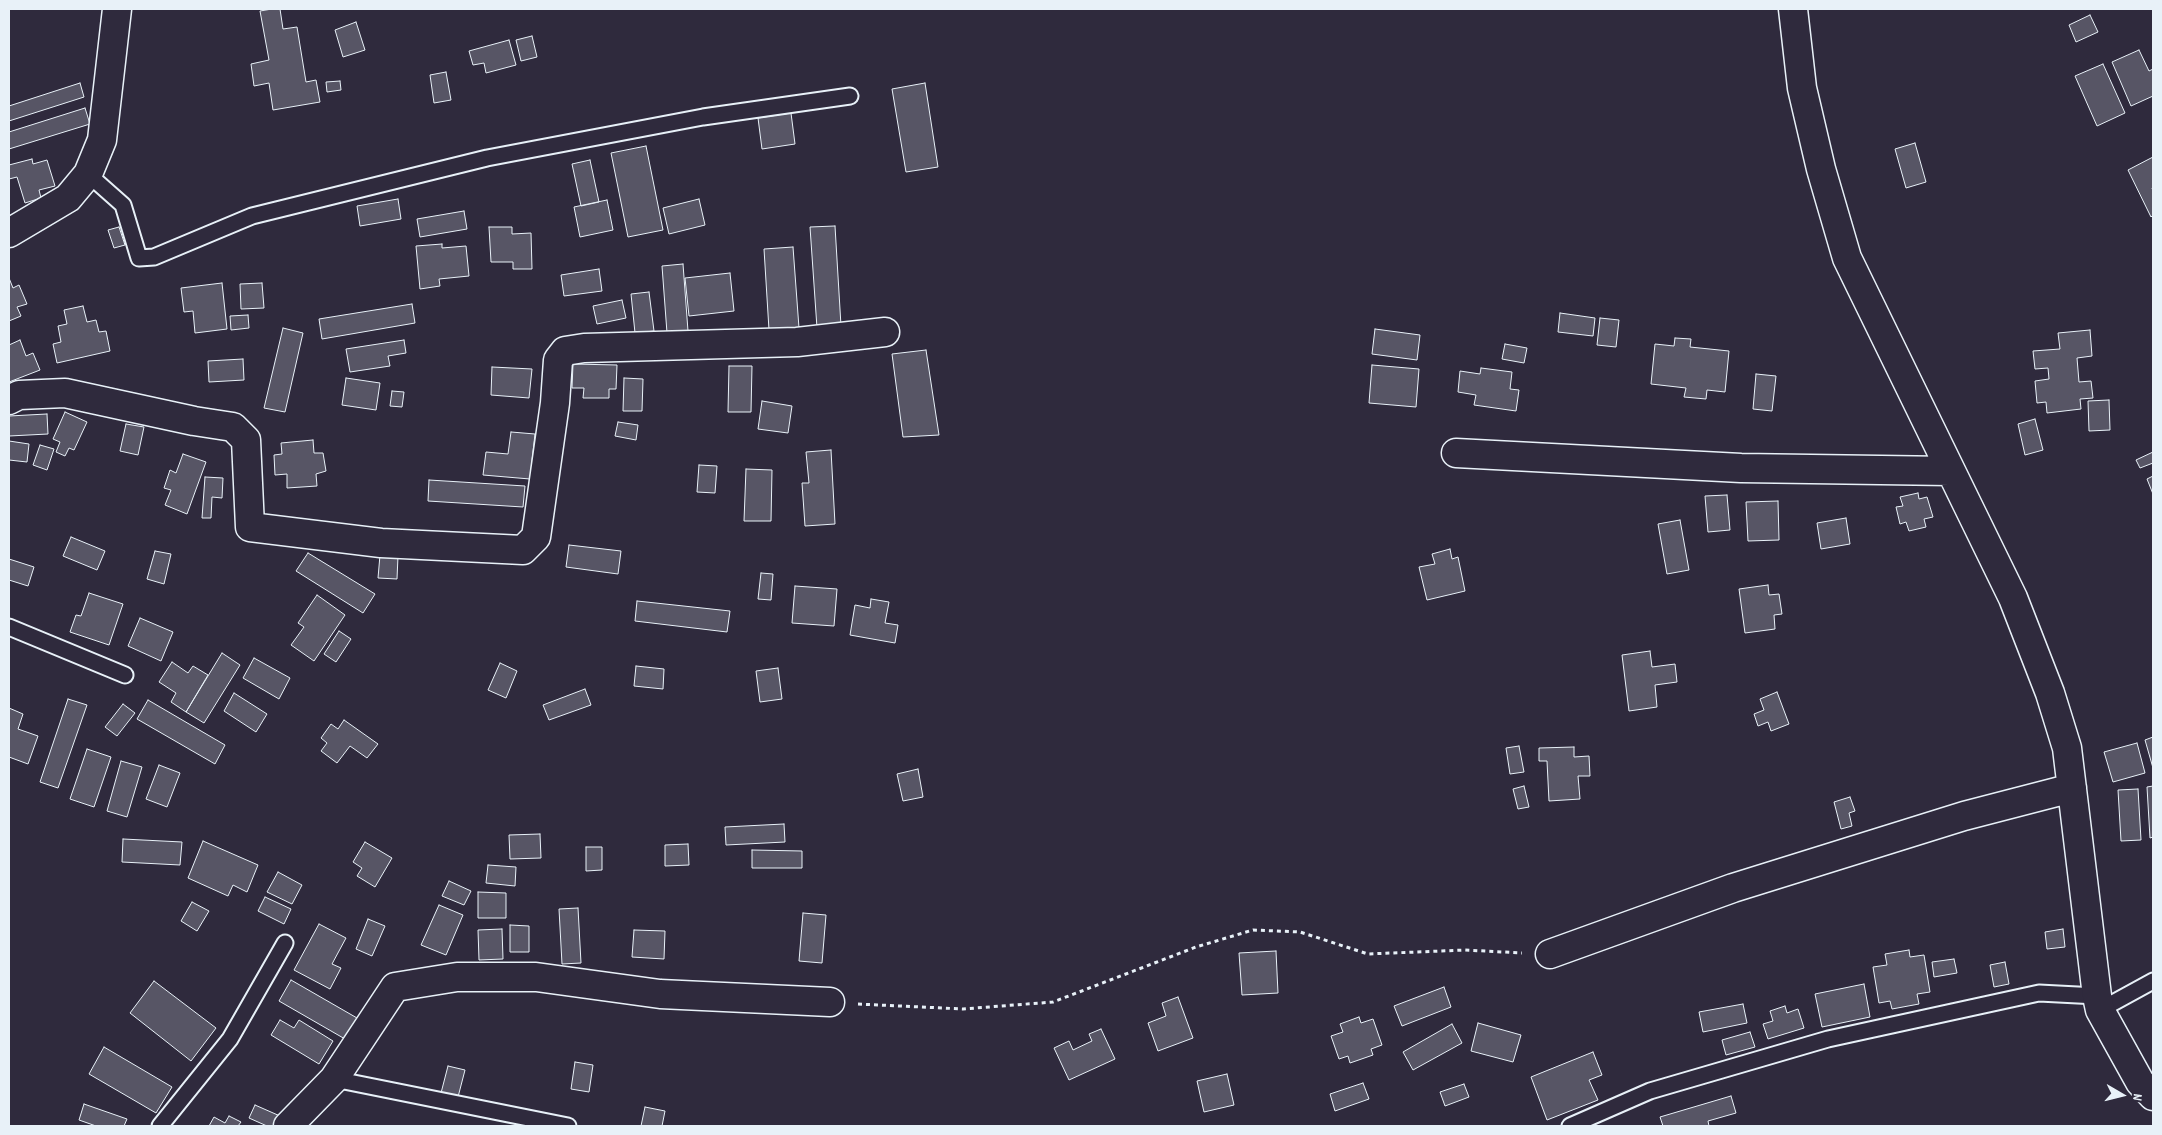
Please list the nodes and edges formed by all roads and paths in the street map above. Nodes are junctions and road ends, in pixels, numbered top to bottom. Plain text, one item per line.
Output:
1 (117, 9) edge
2 (1793, 9) edge
3 (850, 96) dead end
4 (88, 174) junction
5 (9, 233) edge
6 (885, 332) dead end
7 (9, 400) edge
8 (1456, 454) dead end
9 (1950, 471) junction
10 (9, 627) edge
11 (125, 675) dead end
12 (2072, 788) junction
13 (285, 943) dead end
14 (1550, 954) joint
15 (2153, 981) edge
16 (830, 1002) joint
17 (2099, 1003) junction
18 (334, 1078) junction
19 (2153, 1096) edge
20 (160, 1126) edge
21 (288, 1126) edge
22 (568, 1126) edge
23 (1570, 1126) edge

1 - 4 street
2 - 9 street
3 - 4 lane
4 - 5 street
6 - 7 street
8 - 9 street
9 - 12 street
10 - 11 lane
12 - 14 street
12 - 17 street
13 - 20 lane
14 - 16 path
15 - 17 lane
16 - 18 street
17 - 19 street
17 - 23 lane
18 - 21 street
18 - 22 lane

